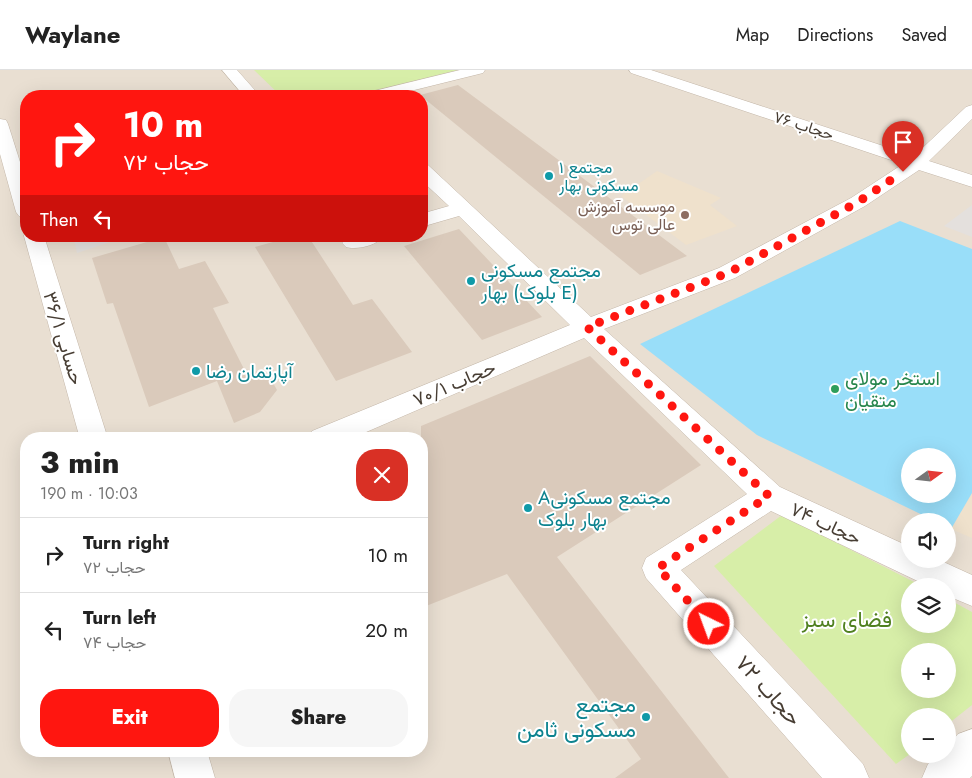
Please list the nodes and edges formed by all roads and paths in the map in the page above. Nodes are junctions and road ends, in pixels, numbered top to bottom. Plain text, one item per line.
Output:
1 (229, 70) edge
2 (478, 70) edge
3 (636, 70) edge
4 (247, 90) edge
5 (396, 90) edge
6 (972, 110) edge
7 (0, 124) edge
8 (918, 162) junction
9 (428, 176) edge
10 (972, 181) edge
11 (20, 182) edge
12 (20, 192) edge
13 (0, 197) edge
14 (461, 209) junction
15 (428, 219) edge
16 (36, 242) edge
17 (355, 242) edge
18 (352, 243) dead end
19 (587, 327) junction
20 (92, 432) edge
21 (339, 432) edge
22 (769, 496) junction
23 (972, 591) edge
24 (972, 748) edge
25 (190, 757) edge
26 (196, 778) edge
27 (849, 778) edge
28 (942, 778) edge

1 - 4 street
2 - 5 street
3 - 8 street, حجاب ۷۶
6 - 8 street, حجاب ۷۰/۱
7 - 11 street
8 - 10 street, حجاب ۷۶
8 - 19 street, حجاب ۷۰/۱
9 - 14 street, حجاب ۷۴
12 - 13 street
14 - 15 street
14 - 19 street, حجاب ۷۴
16 - 20 street, حسابی ۳۶/۱
17 - 18 street
19 - 21 street, حجاب ۷۰/۱
19 - 22 street, حجاب ۷۴
22 - 23 street, حجاب ۷۴
22 - 27 street, حجاب ۷۲
24 - 28 street
25 - 26 street

